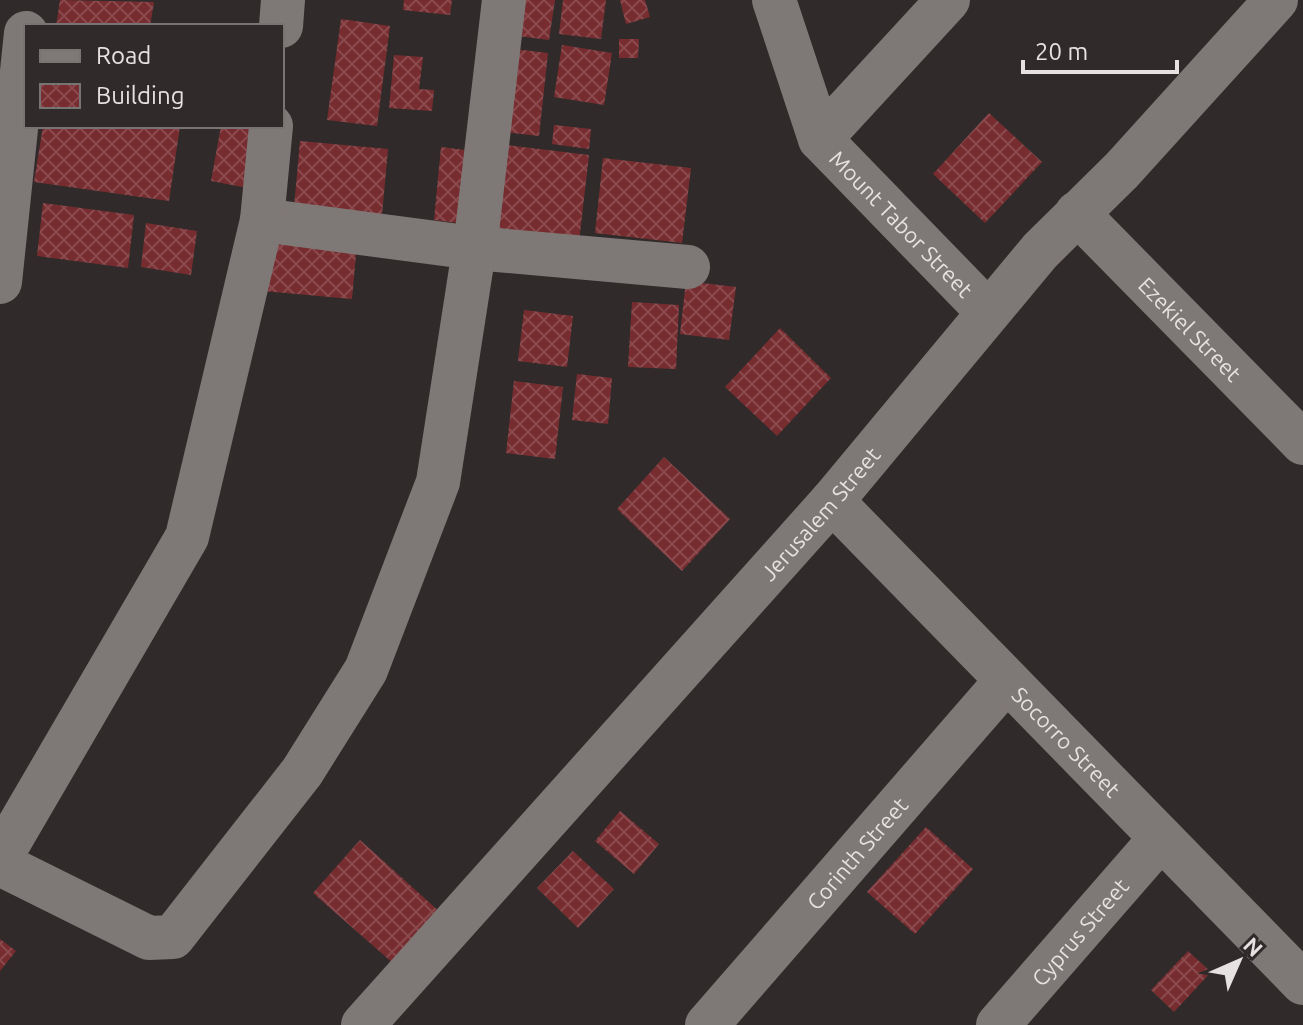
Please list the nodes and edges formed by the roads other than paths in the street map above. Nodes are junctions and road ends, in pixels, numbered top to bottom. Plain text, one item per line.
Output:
1 (29, 0) edge
2 (283, 0) edge
3 (504, 0) edge
4 (774, 0) edge
5 (948, 0) edge
6 (1276, 0) edge
7 (27, 24) edge
8 (281, 24) edge
9 (24, 52) edge
10 (271, 128) edge
11 (820, 139) junction
12 (1077, 213) junction
13 (262, 220) junction
14 (474, 248) junction
15 (688, 267) dead end
16 (0, 282) edge
17 (987, 311) junction
18 (1303, 443) edge
19 (832, 501) junction
20 (1006, 681) junction
21 (1161, 838) junction
22 (0, 861) edge
23 (1303, 983) edge
24 (363, 1025) edge
25 (707, 1025) edge
26 (998, 1025) edge

1 - 7 street
2 - 8 street
3 - 14 street
4 - 11 street, Mount Tabor Street
5 - 11 street
6 - 12 street, Jerusalem Street
9 - 16 street
10 - 13 street
11 - 17 street, Mount Tabor Street
12 - 17 street, Jerusalem Street
12 - 18 street, Ezekiel Street
13 - 14 street
13 - 22 street
14 - 15 street
14 - 22 street
17 - 19 street, Jerusalem Street
19 - 20 street, Socorro Street
19 - 24 street, Jerusalem Street
20 - 21 street, Socorro Street
20 - 25 street, Corinth Street
21 - 23 street, Socorro Street
21 - 26 street, Cyprus Street

